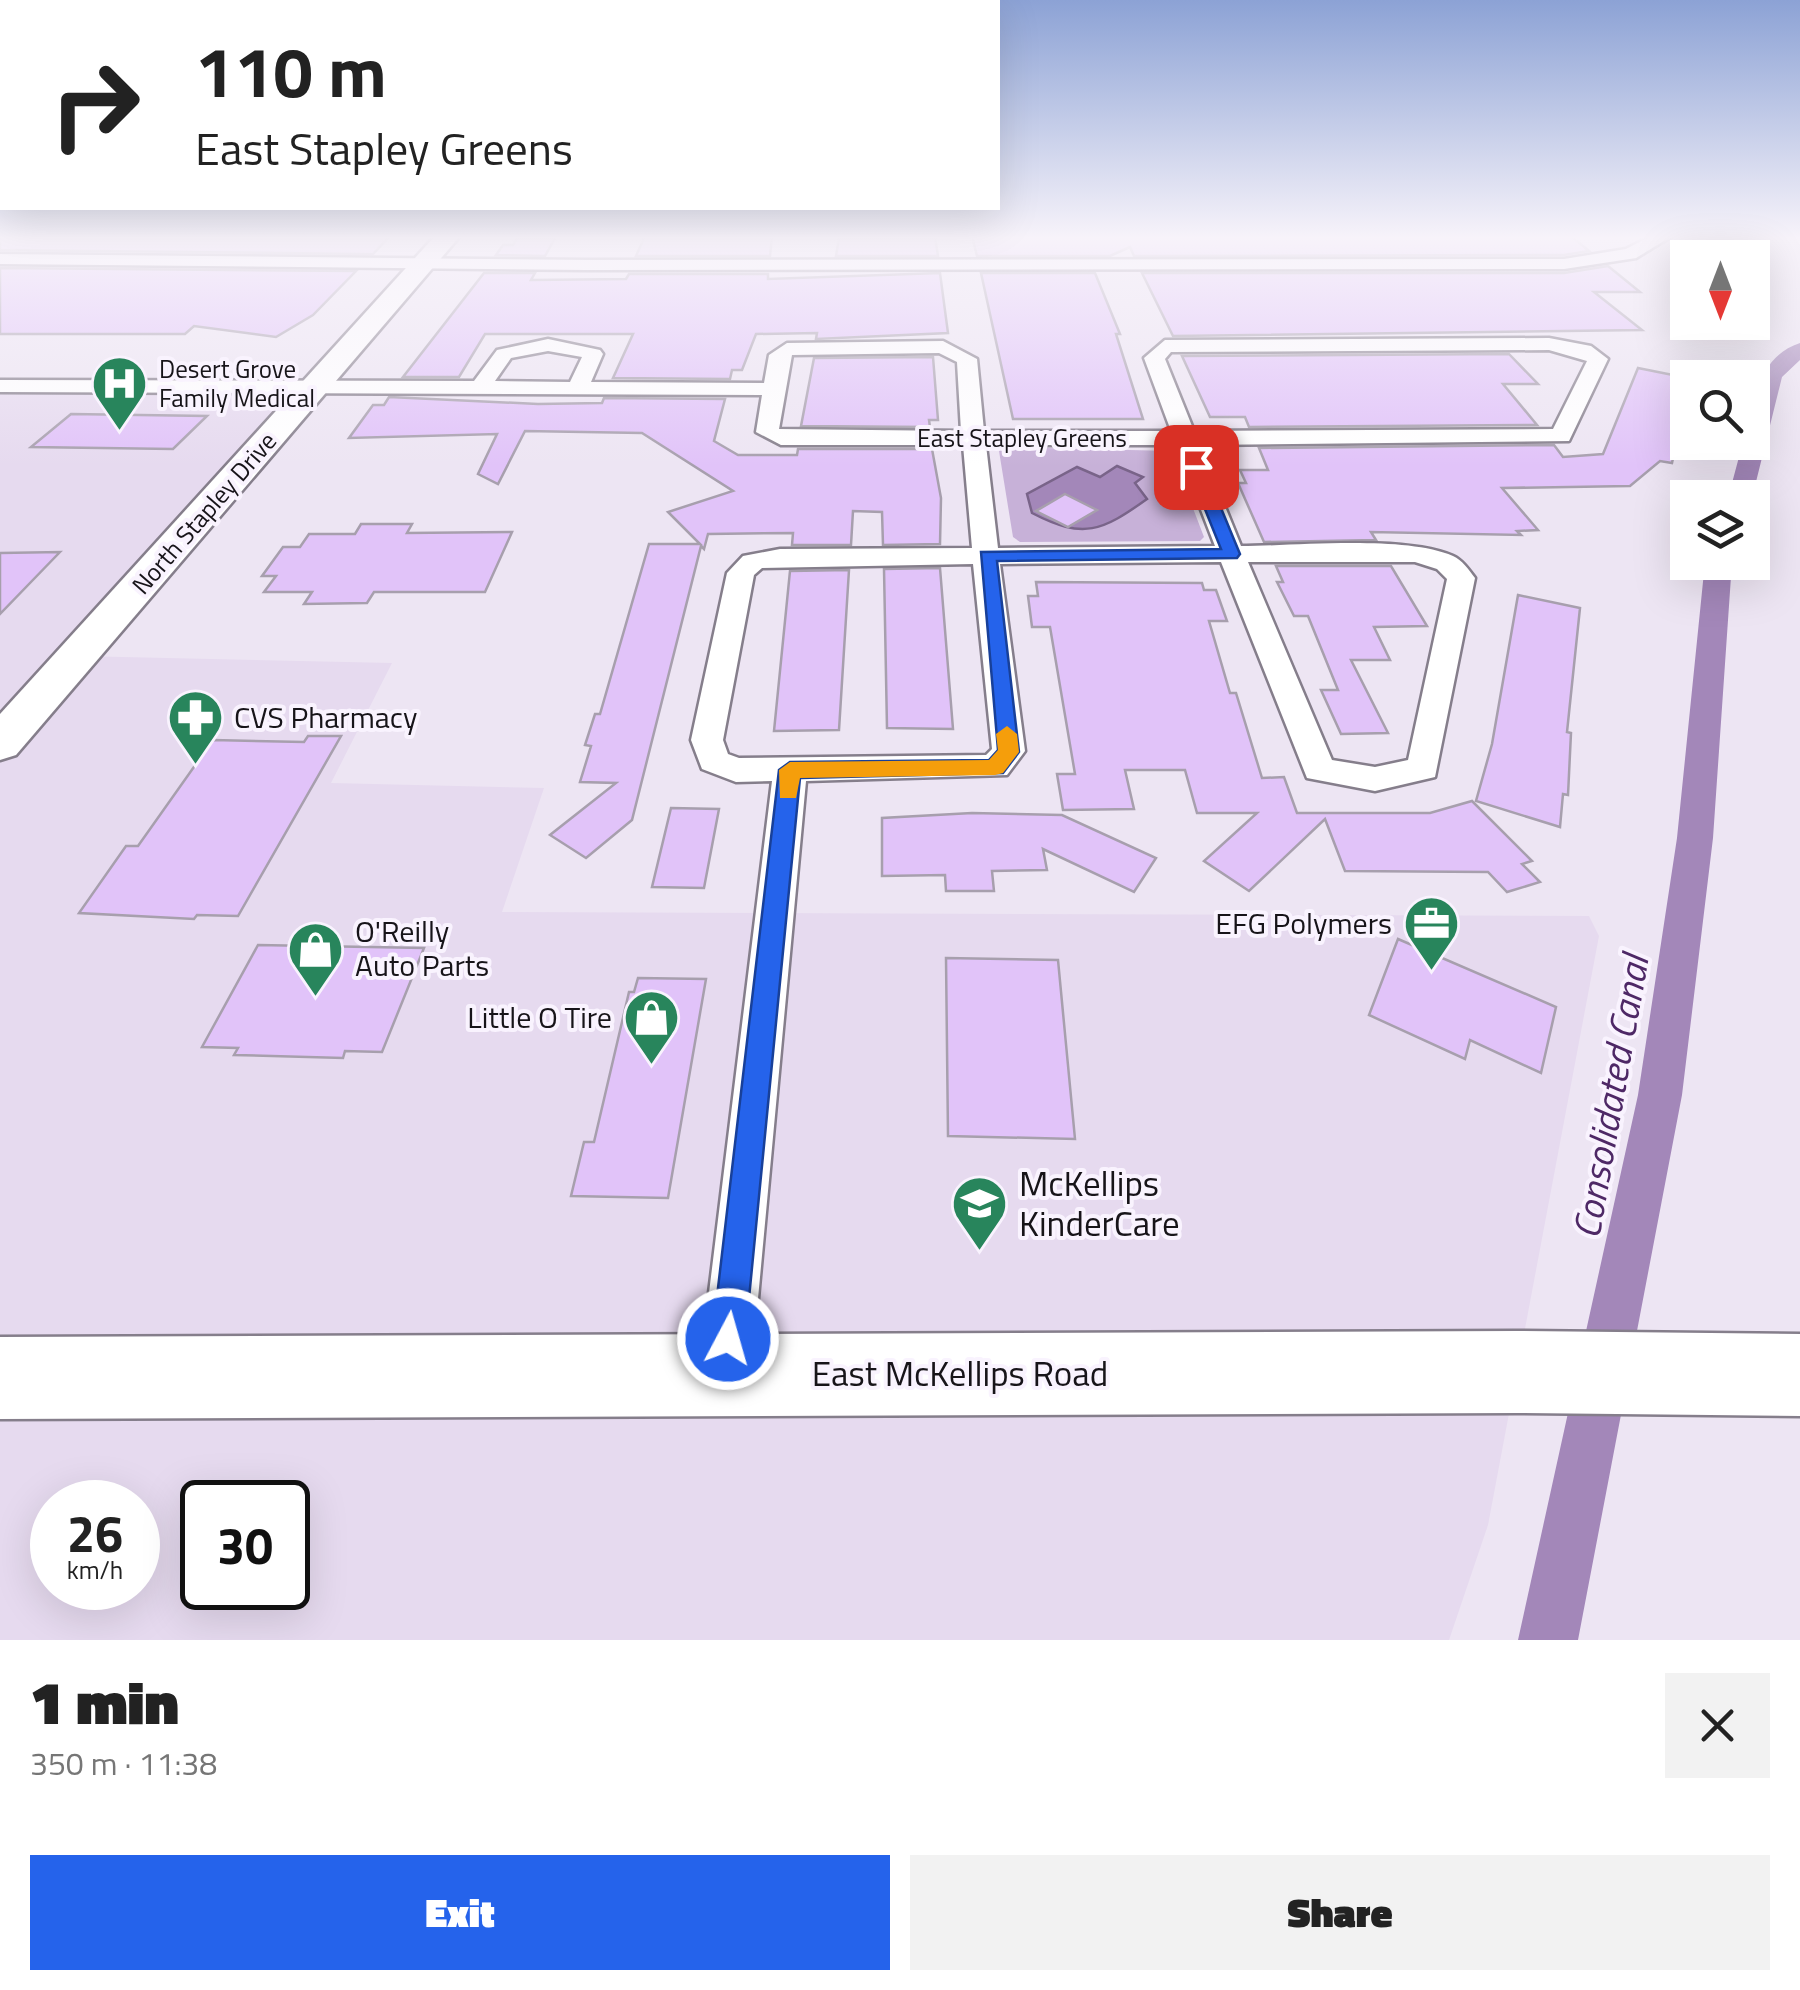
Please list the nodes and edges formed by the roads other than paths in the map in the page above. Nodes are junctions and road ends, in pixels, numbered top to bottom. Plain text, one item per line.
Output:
1 (381, 313) edge
2 (0, 386) edge
3 (314, 388) junction
4 (480, 389) junction
5 (577, 389) junction
6 (774, 389) junction
7 (972, 438) junction
8 (1184, 438) junction
9 (1231, 554) junction
10 (987, 556) junction
11 (0, 744) edge
12 (790, 770) junction
13 (725, 1374) junction
14 (1800, 1375) edge
15 (0, 1378) edge

1 - 3 main road, North Stapley Drive
2 - 3 street
3 - 4 street
3 - 11 main road, North Stapley Drive
4 - 5 street
4 - 5 street
5 - 6 street
6 - 7 street, East Stapley Greens
6 - 7 street, East Stapley Greens
7 - 8 street, East Stapley Greens
7 - 10 street
8 - 8 street, East Stapley Greens
8 - 9 street
9 - 9 street
9 - 10 street
10 - 12 street
10 - 12 street
12 - 13 street
13 - 14 main road, East McKellips Road
13 - 15 main road, East McKellips Road

